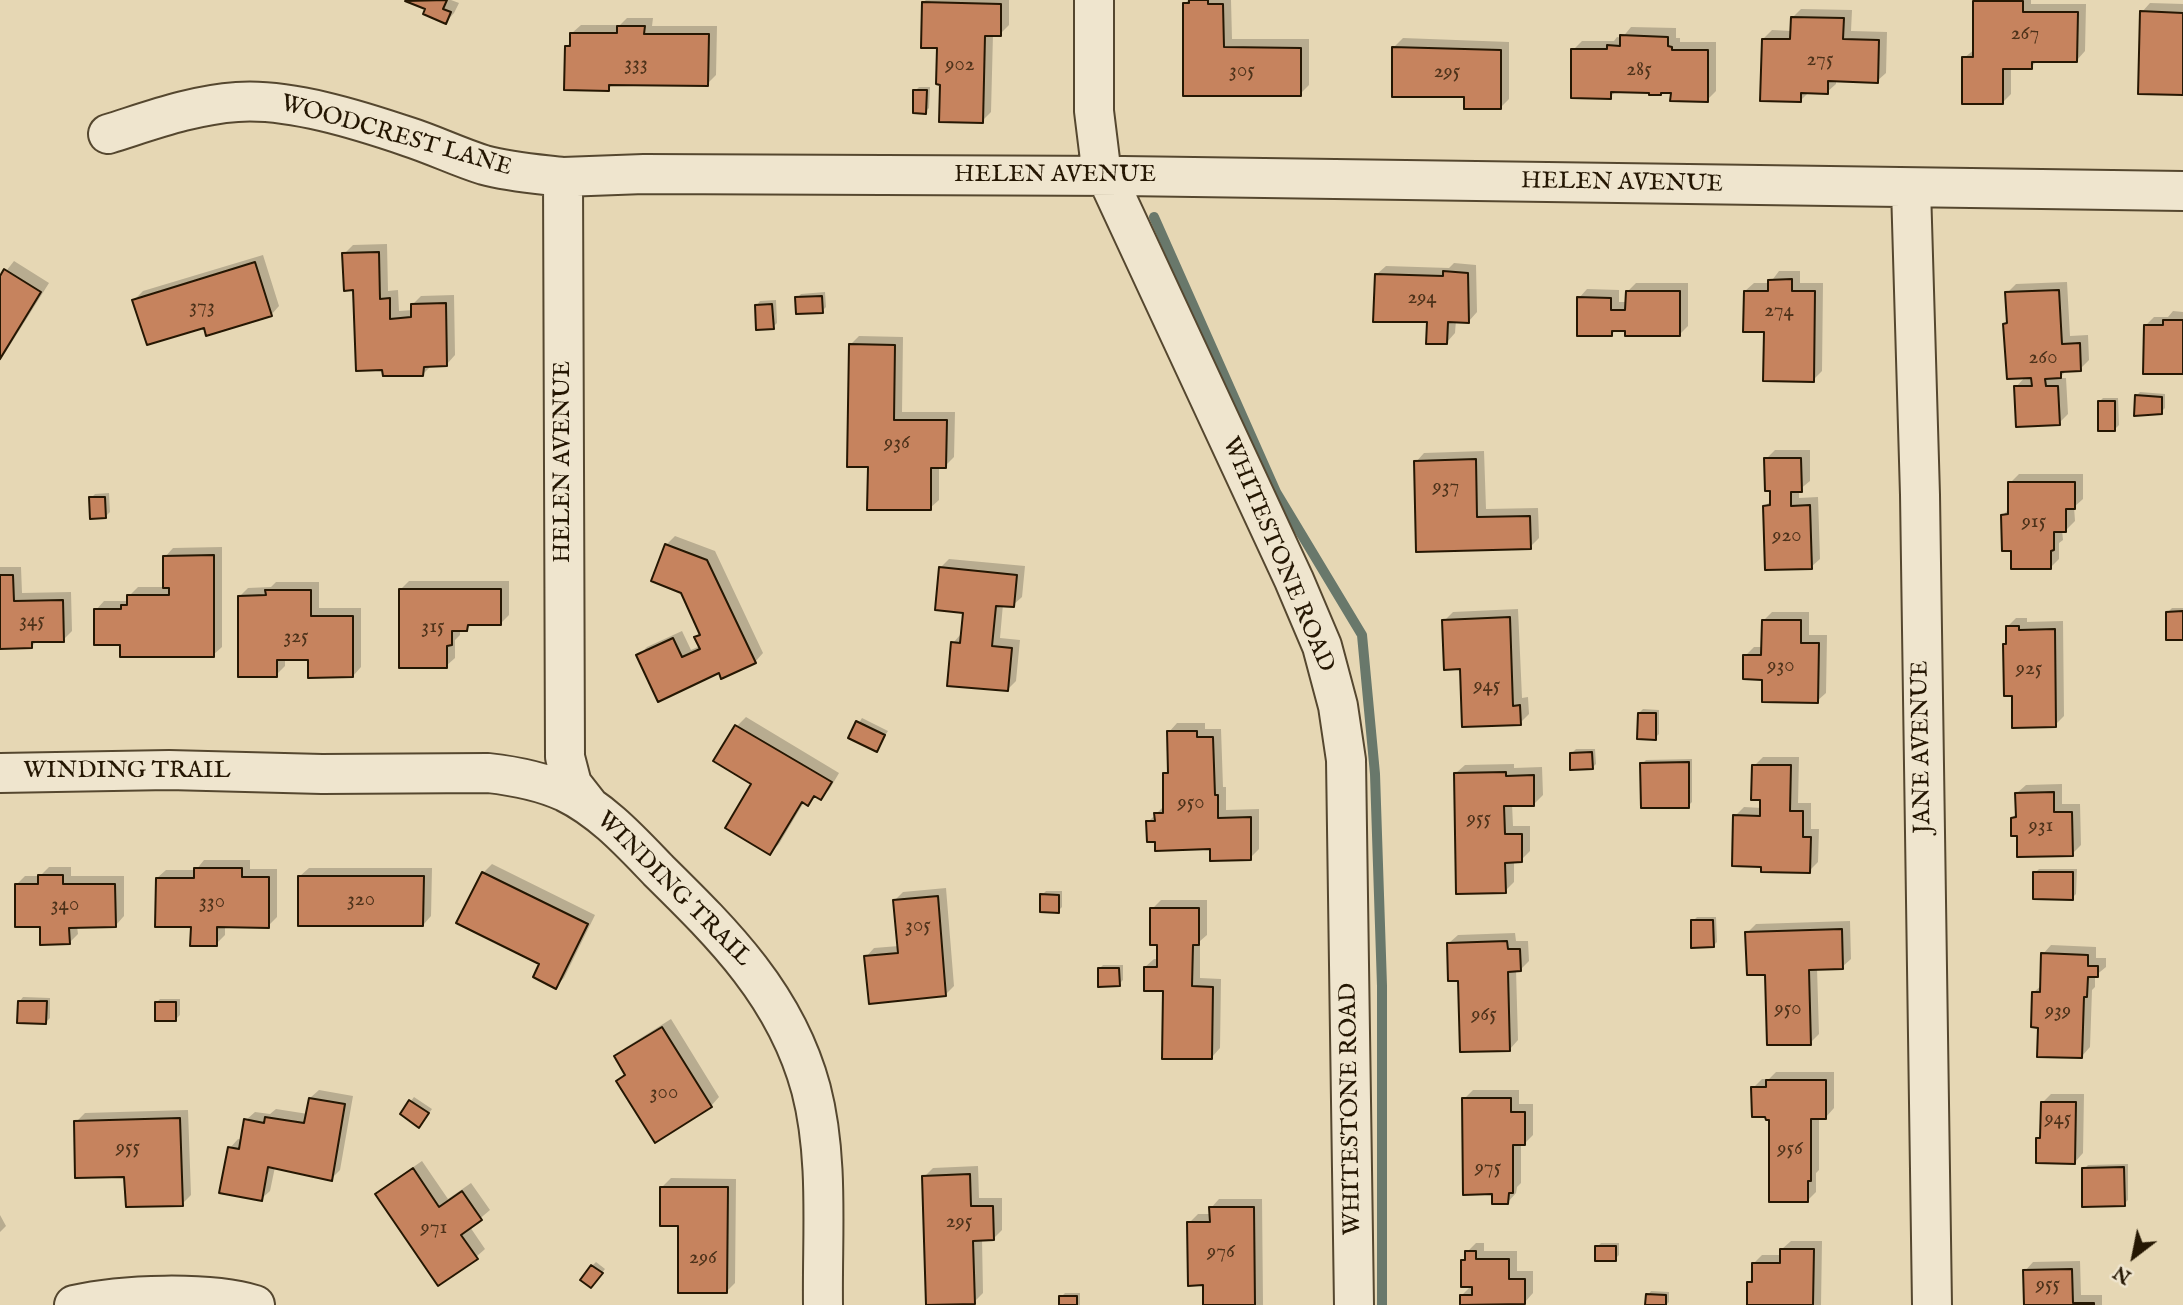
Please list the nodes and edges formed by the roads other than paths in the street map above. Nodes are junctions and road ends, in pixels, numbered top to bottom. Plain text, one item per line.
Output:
1 (1094, 0) edge
2 (108, 134) dead end
3 (1102, 176) junction
4 (563, 177) junction
5 (1911, 188) junction
6 (2183, 191) edge
7 (0, 773) edge
8 (590, 807) junction
9 (74, 1305) edge
10 (255, 1305) edge
11 (823, 1305) edge
12 (1354, 1305) edge
13 (1932, 1305) edge

1 - 3 street, WHITESTONE ROAD
2 - 4 street, WOODCREST LANE
3 - 4 street, HELEN AVENUE
3 - 5 street, HELEN AVENUE
3 - 12 street, WHITESTONE ROAD
4 - 8 street, HELEN AVENUE
5 - 6 street, HELEN AVENUE
5 - 13 street, JANE AVENUE
7 - 8 street, WINDING TRAIL
8 - 11 street, WINDING TRAIL
9 - 10 street

